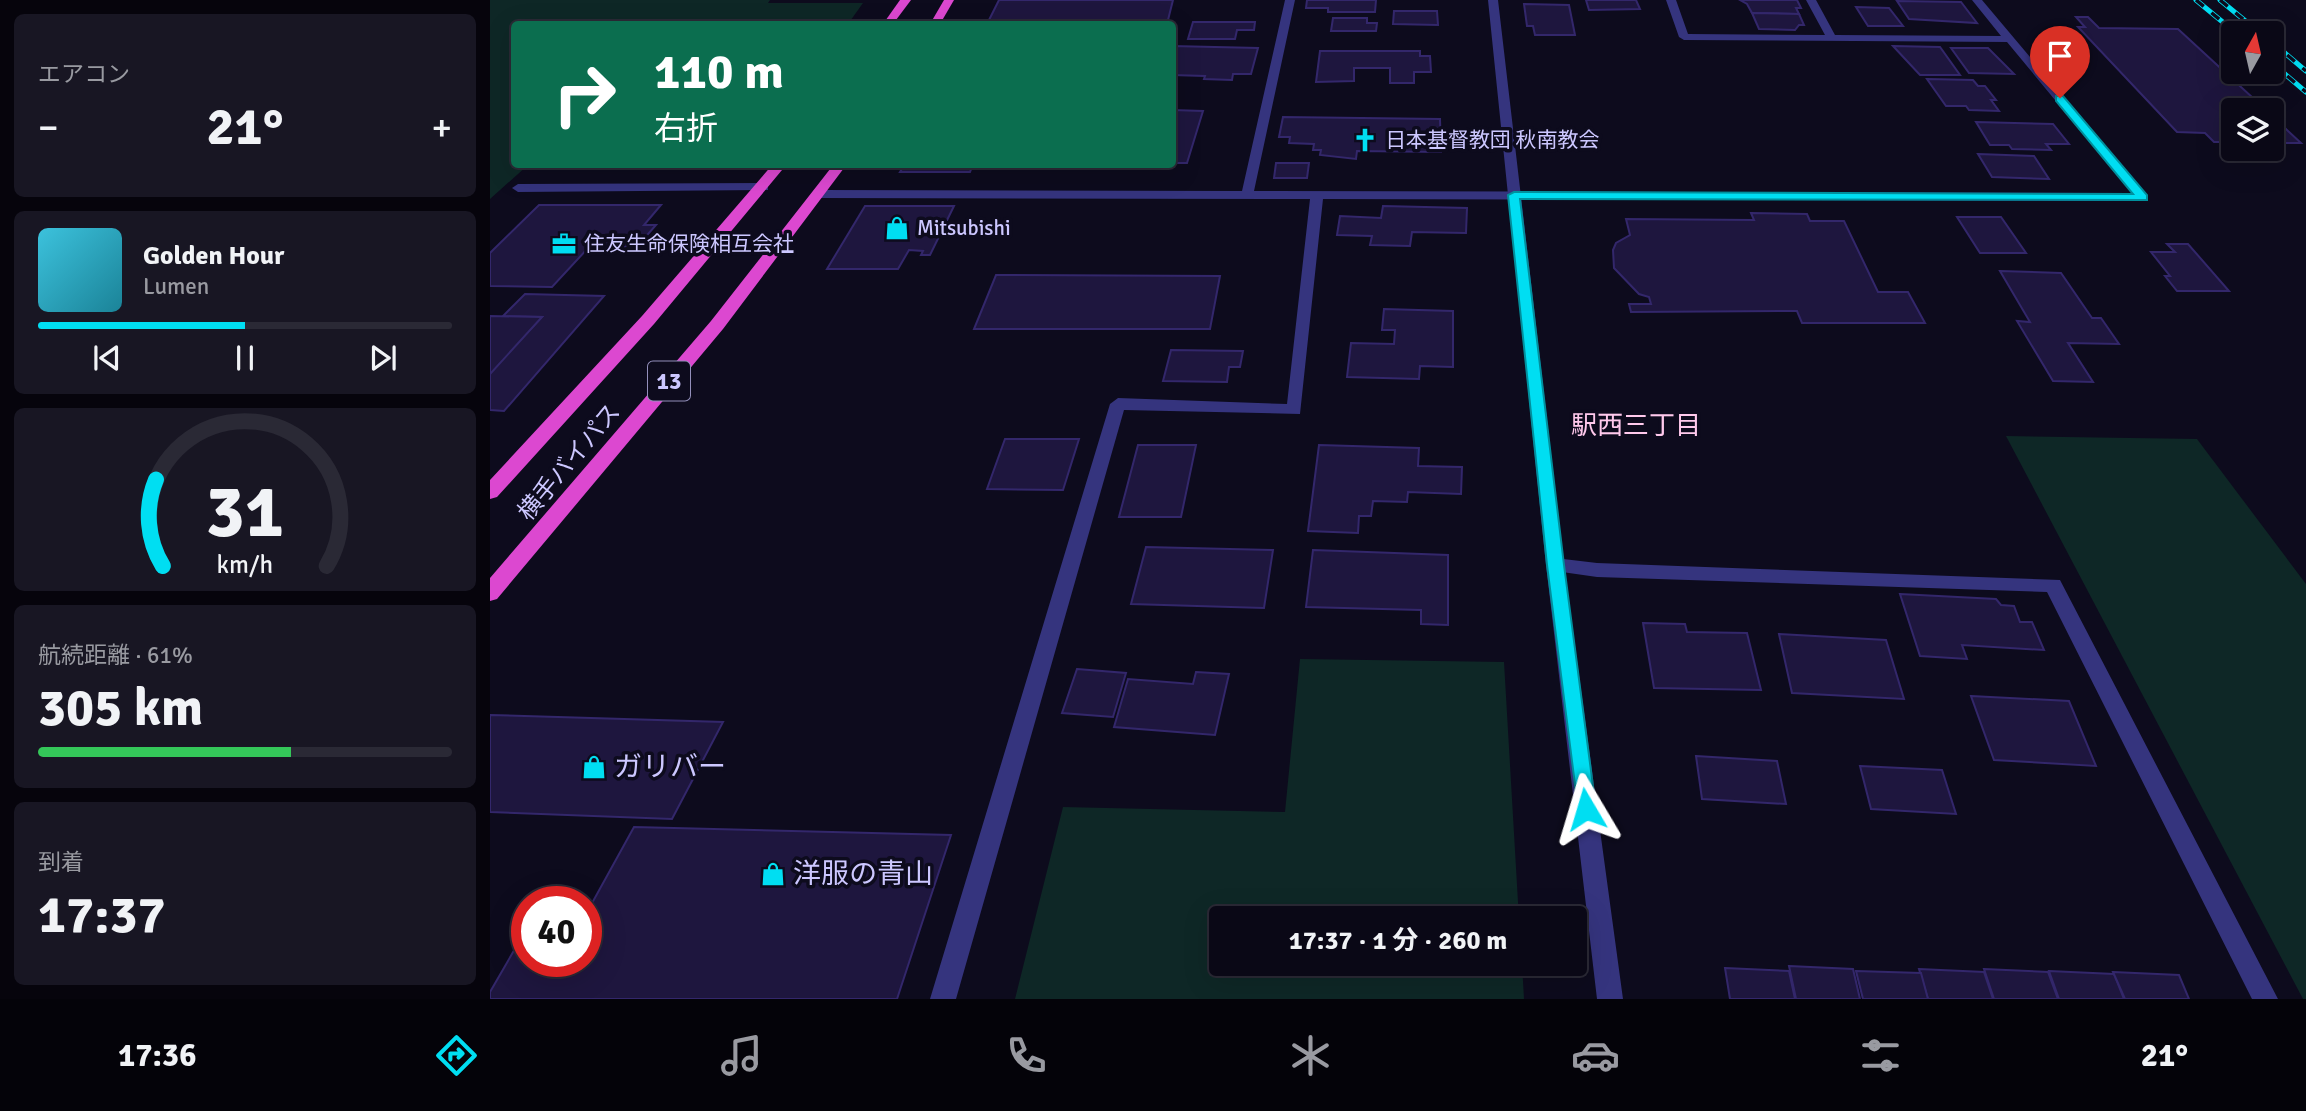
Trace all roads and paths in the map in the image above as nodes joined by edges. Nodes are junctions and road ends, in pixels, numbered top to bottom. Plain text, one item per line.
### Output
1 (906, 0) edge
2 (949, 0) edge
3 (1290, 0) edge
4 (1493, 0) edge
5 (1671, 0) edge
6 (1811, 0) edge
7 (1977, 0) edge
8 (890, 21) edge
9 (937, 21) edge
10 (1832, 38) junction
11 (2010, 39) junction
12 (778, 168) edge
13 (838, 168) edge
14 (763, 187) junction
15 (518, 188) dead end
16 (820, 194) junction
17 (1514, 195) junction
18 (1247, 196) junction
19 (1317, 196) junction
20 (490, 492) edge
21 (1555, 565) junction
22 (490, 593) edge
23 (943, 999) edge
24 (1610, 999) edge
25 (2265, 999) edge

1 - 8 highway
2 - 9 highway
3 - 18 street
4 - 17 street
5 - 10 street
6 - 10 street
7 - 11 street
10 - 11 street
11 - 17 street
12 - 14 highway, 横手バイパス / 13
13 - 16 highway, 横手バイパス / 13
14 - 15 street
14 - 20 highway, 横手バイパス / 13
16 - 18 street
16 - 22 highway, 横手バイパス / 13
17 - 19 street
17 - 21 street
18 - 19 street
19 - 23 street
21 - 24 street
21 - 25 street

